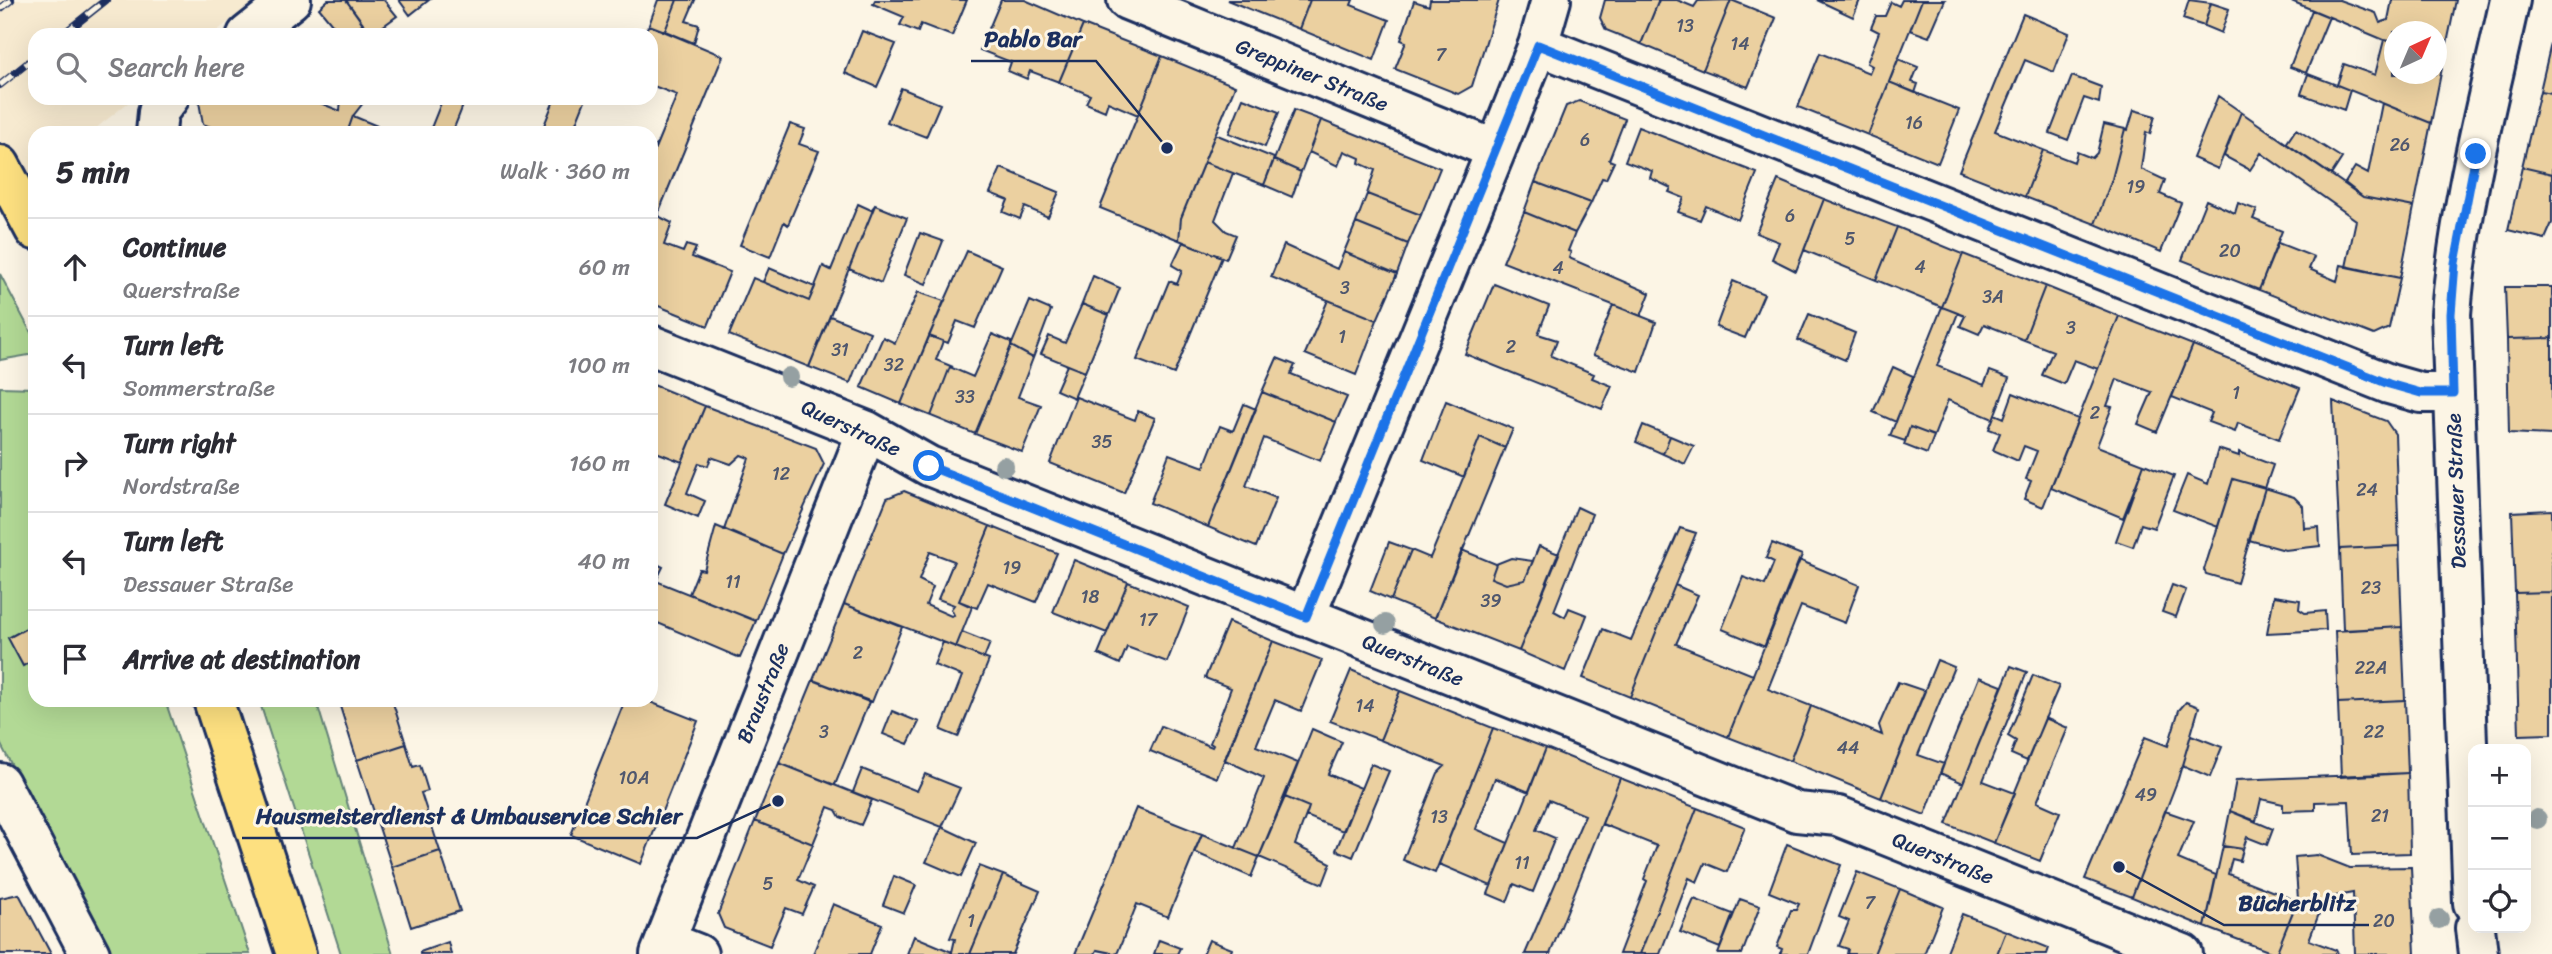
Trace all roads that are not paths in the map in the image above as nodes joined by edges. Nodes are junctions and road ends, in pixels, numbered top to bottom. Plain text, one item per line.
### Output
1 (291, 0) edge
2 (1127, 0) edge
3 (1551, 0) edge
4 (2510, 0) edge
5 (256, 28) edge
6 (1538, 45) junction
7 (1496, 150) junction
8 (0, 165) edge
9 (28, 217) edge
10 (658, 348) edge
11 (2453, 393) junction
12 (867, 431) junction
13 (1306, 617) junction
14 (215, 707) edge
15 (0, 783) edge
16 (2472, 870) edge
17 (2476, 933) edge
18 (674, 950) edge
19 (90, 954) edge
20 (296, 954) edge
21 (2183, 954) edge
22 (2478, 954) edge

1 - 5 street
2 - 7 street, Greppiner Straße
3 - 6 street
4 - 11 street, Dessauer Straße
6 - 7 street
6 - 11 street
7 - 13 street
8 - 9 main road
10 - 12 street, Querstraße
11 - 16 street, Dessauer Straße
12 - 13 street, Querstraße
12 - 18 street, Braustraße
13 - 21 street, Querstraße
14 - 20 main road
15 - 19 street
17 - 22 street

